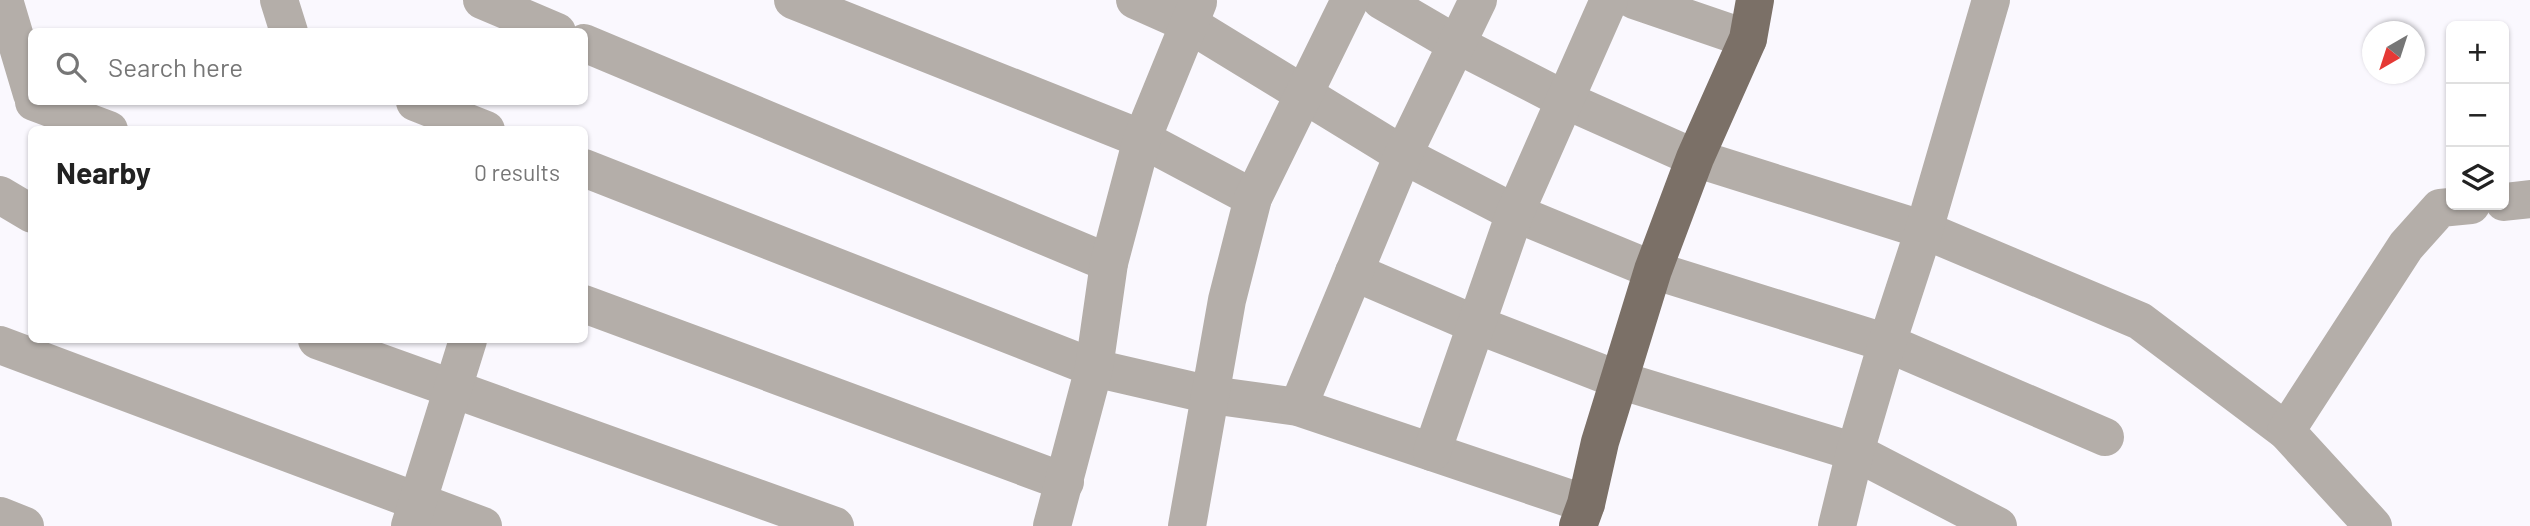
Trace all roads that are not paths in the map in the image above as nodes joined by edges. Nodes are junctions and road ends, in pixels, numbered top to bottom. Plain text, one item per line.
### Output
1 (4, 0) edge
2 (279, 0) edge
3 (482, 0) edge
4 (793, 0) edge
5 (1135, 0) edge
6 (1350, 0) edge
7 (1381, 0) edge
8 (1478, 0) edge
9 (1609, 0) edge
10 (1634, 0) edge
11 (1755, 0) edge
12 (1990, 0) edge
13 (1194, 12) edge
14 (288, 28) edge
15 (548, 28) edge
16 (1748, 39) junction
17 (1457, 44) junction
18 (588, 45) edge
19 (28, 81) edge
20 (1305, 93) junction
21 (1565, 100) junction
22 (42, 105) edge
23 (423, 105) edge
24 (98, 126) edge
25 (476, 126) edge
26 (1142, 139) junction
27 (1404, 155) junction
28 (1695, 158) junction
29 (588, 170) edge
30 (0, 195) edge
31 (1253, 198) junction
32 (2530, 199) edge
33 (2509, 201) edge
34 (2446, 207) edge
35 (28, 212) edge
36 (1515, 213) junction
37 (1924, 230) junction
38 (1109, 263) junction
39 (1653, 270) junction
40 (1354, 272) junction
41 (588, 304) edge
42 (1477, 325) junction
43 (325, 343) edge
44 (467, 343) edge
45 (1887, 343) junction
46 (0, 345) edge
47 (1094, 368) junction
48 (1619, 380) junction
49 (453, 389) junction
50 (1211, 395) junction
51 (1298, 407) junction
52 (2286, 431) junction
53 (2105, 437) dead end
54 (1432, 452) junction
55 (1855, 452) junction
56 (1065, 482) junction
57 (414, 514) edge
58 (1582, 515) edge
59 (0, 516) edge
60 (25, 526) edge
61 (483, 526) edge
62 (835, 526) edge
63 (1052, 526) edge
64 (1187, 526) edge
65 (1837, 526) edge
66 (1998, 526) edge
67 (2373, 526) edge

1 - 19 street
2 - 14 street
3 - 15 street
4 - 26 street
5 - 13 street
6 - 20 street
7 - 17 street
8 - 17 street
9 - 21 street
10 - 16 street
11 - 16 main road
12 - 37 street
13 - 20 street
13 - 26 street
16 - 28 main road
17 - 21 street
17 - 27 street
18 - 38 street
20 - 27 street
20 - 31 street
21 - 28 street
21 - 36 street
22 - 24 street
23 - 25 street
26 - 31 street
26 - 38 street
27 - 36 street
27 - 40 street
28 - 37 street
28 - 39 main road
29 - 47 street
30 - 35 street
31 - 50 street
32 - 33 street
34 - 52 street
36 - 39 street
36 - 42 street
37 - 45 street
37 - 52 street
38 - 47 street
39 - 45 street
39 - 48 main road
40 - 42 street
40 - 51 street
41 - 56 street
42 - 48 street
42 - 54 street
43 - 49 street
44 - 49 street
45 - 53 street
45 - 55 street
46 - 57 street
47 - 50 street
47 - 56 street
48 - 55 street
48 - 58 main road
49 - 57 street
49 - 62 street
50 - 51 street
50 - 64 street
51 - 54 street
52 - 67 street
54 - 58 street
55 - 65 street
55 - 66 street
56 - 63 street
57 - 61 street
59 - 60 street

